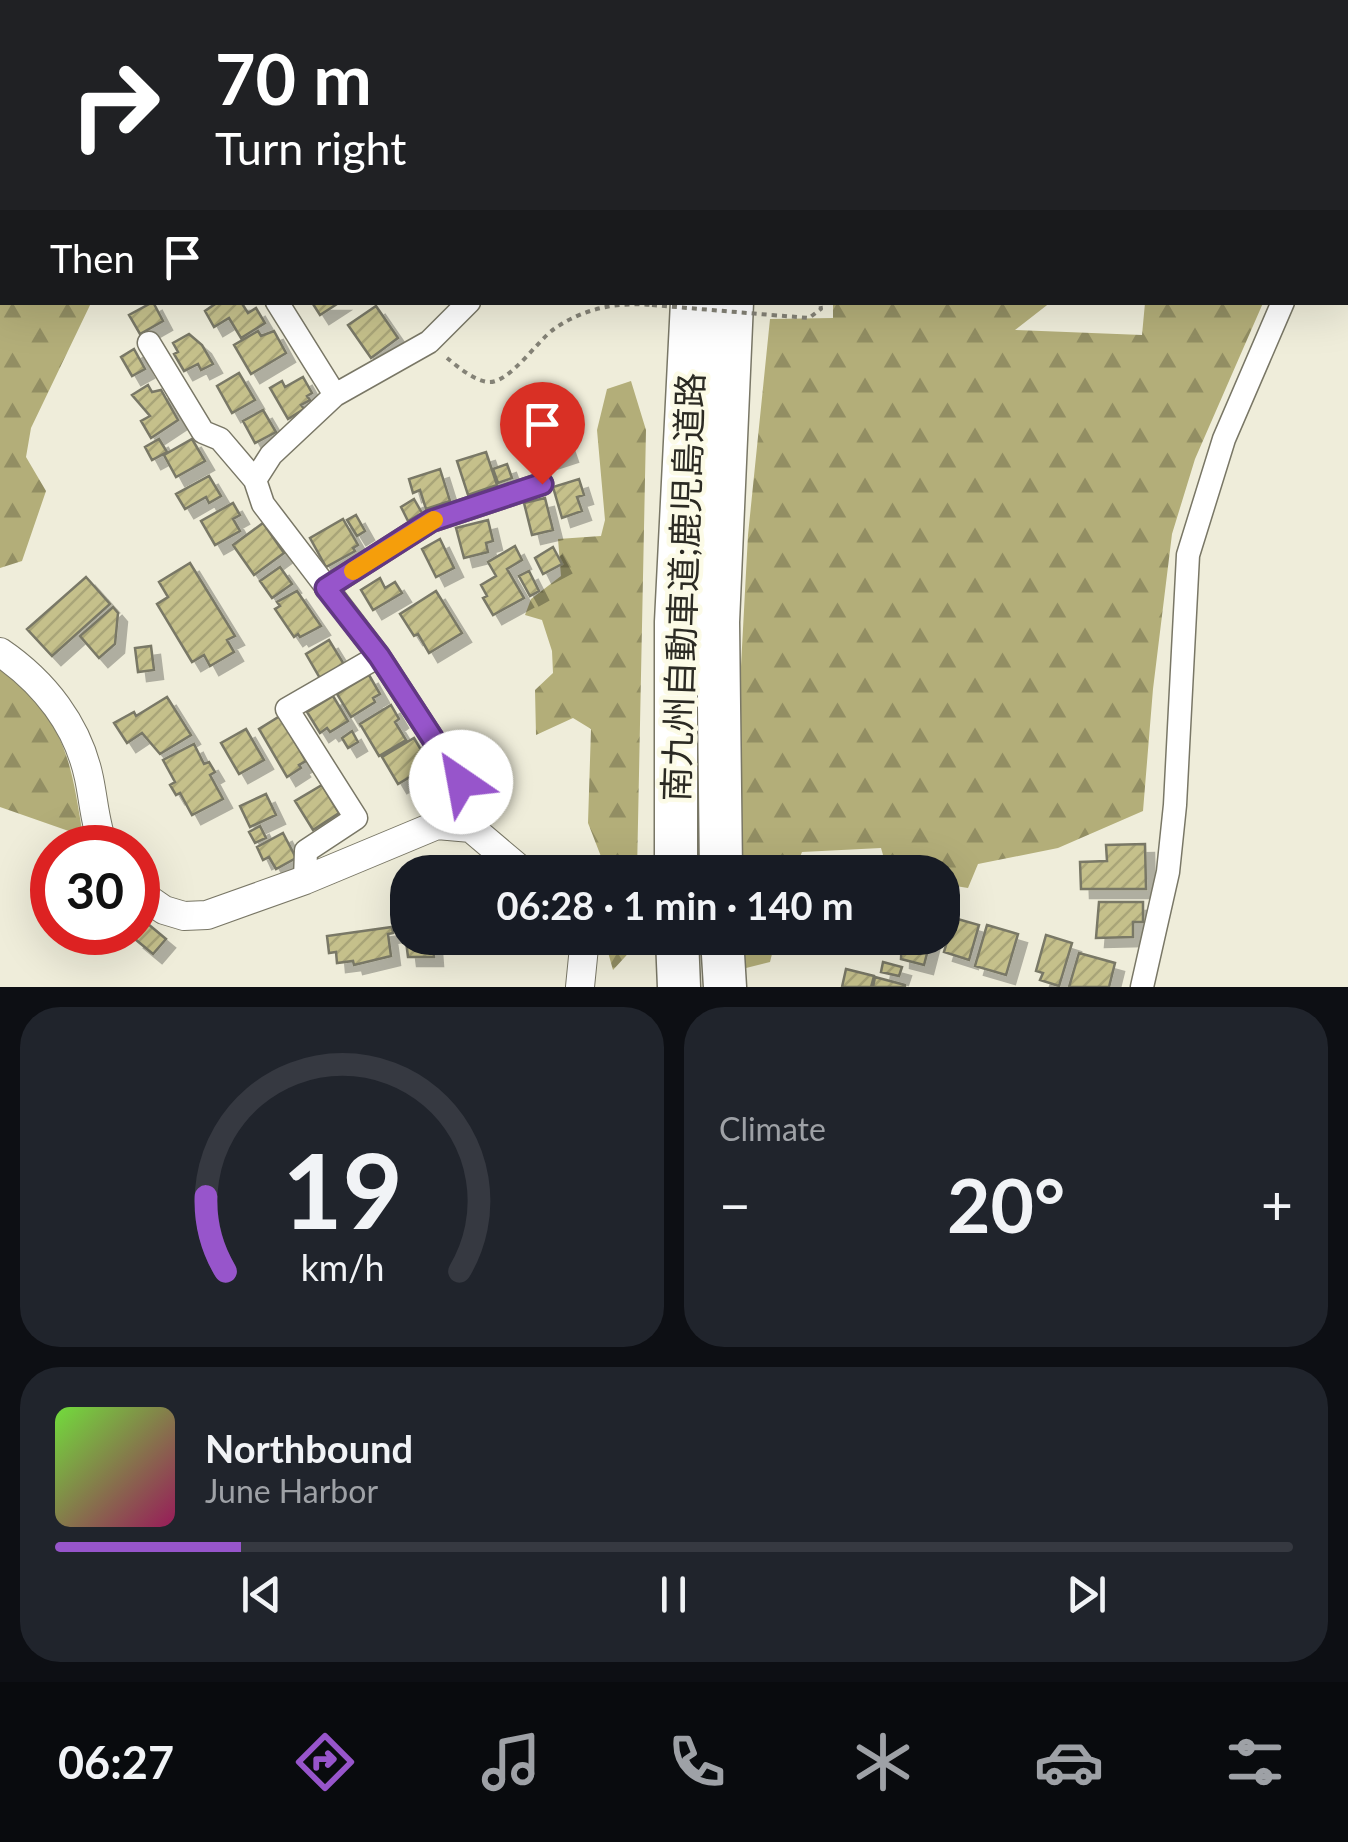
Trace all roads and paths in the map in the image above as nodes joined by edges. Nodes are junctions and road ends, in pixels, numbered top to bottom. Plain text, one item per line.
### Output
1 (278, 305) edge
2 (466, 305) edge
3 (616, 305) edge
4 (672, 305) edge
5 (701, 305) edge
6 (732, 305) edge
7 (820, 305) edge
8 (1283, 305) edge
9 (758, 309) edge
10 (429, 342) junction
11 (149, 343) dead end
12 (335, 395) junction
13 (726, 436) junction
14 (255, 480) junction
15 (542, 484) dead end
16 (326, 588) junction
17 (0, 652) edge
18 (379, 656) junction
19 (96, 825) edge
20 (471, 828) junction
21 (503, 855) edge
22 (674, 855) edge
23 (721, 855) edge
24 (305, 880) junction
25 (160, 907) edge
26 (583, 955) edge
27 (678, 955) edge
28 (723, 955) edge
29 (580, 987) edge
30 (680, 987) edge
31 (725, 987) edge
32 (1142, 987) edge

1 - 12 street
2 - 10 street
3 - 10 path
4 - 22 highway
5 - 9 path, bridge
6 - 13 highway, 南九州自動車道;鹿児島道路
7 - 9 path
8 - 32 street
9 - 13 highway
10 - 12 street
11 - 14 street
12 - 14 street
13 - 23 highway, 南九州自動車道;鹿児島道路
14 - 16 street
15 - 16 street
16 - 18 street
17 - 19 street
18 - 20 street
18 - 24 street
20 - 21 street
20 - 24 street
24 - 25 street
26 - 29 street
27 - 30 highway
28 - 31 highway

